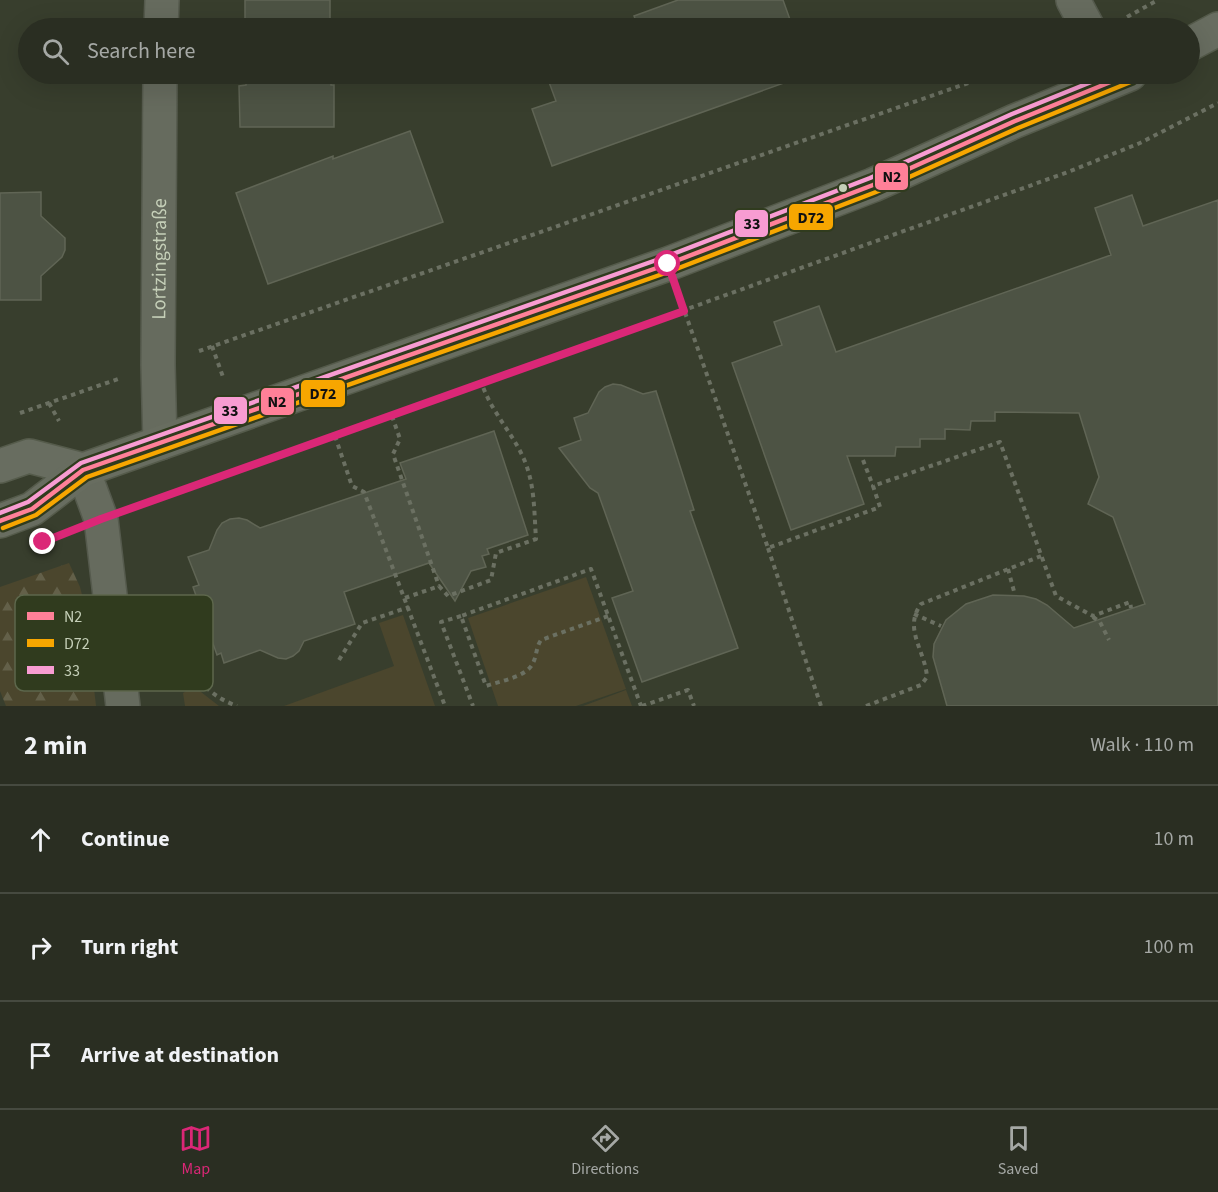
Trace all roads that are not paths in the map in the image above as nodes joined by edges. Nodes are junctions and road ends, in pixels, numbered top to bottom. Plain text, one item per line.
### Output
1 (162, 0) edge
2 (1073, 0) edge
3 (161, 18) edge
4 (1083, 18) edge
5 (1218, 29) edge
6 (1200, 39) edge
7 (160, 84) edge
8 (1101, 84) edge
9 (160, 443) junction
10 (0, 466) edge
11 (83, 470) junction
12 (0, 521) edge
13 (110, 595) edge
14 (121, 691) edge
15 (123, 706) edge

1 - 3 street
2 - 4 street
5 - 6 main road
7 - 9 street, Lortzingstraße
8 - 9 main road
9 - 11 main road
10 - 11 main road
11 - 12 main road
11 - 13 street
14 - 15 street

